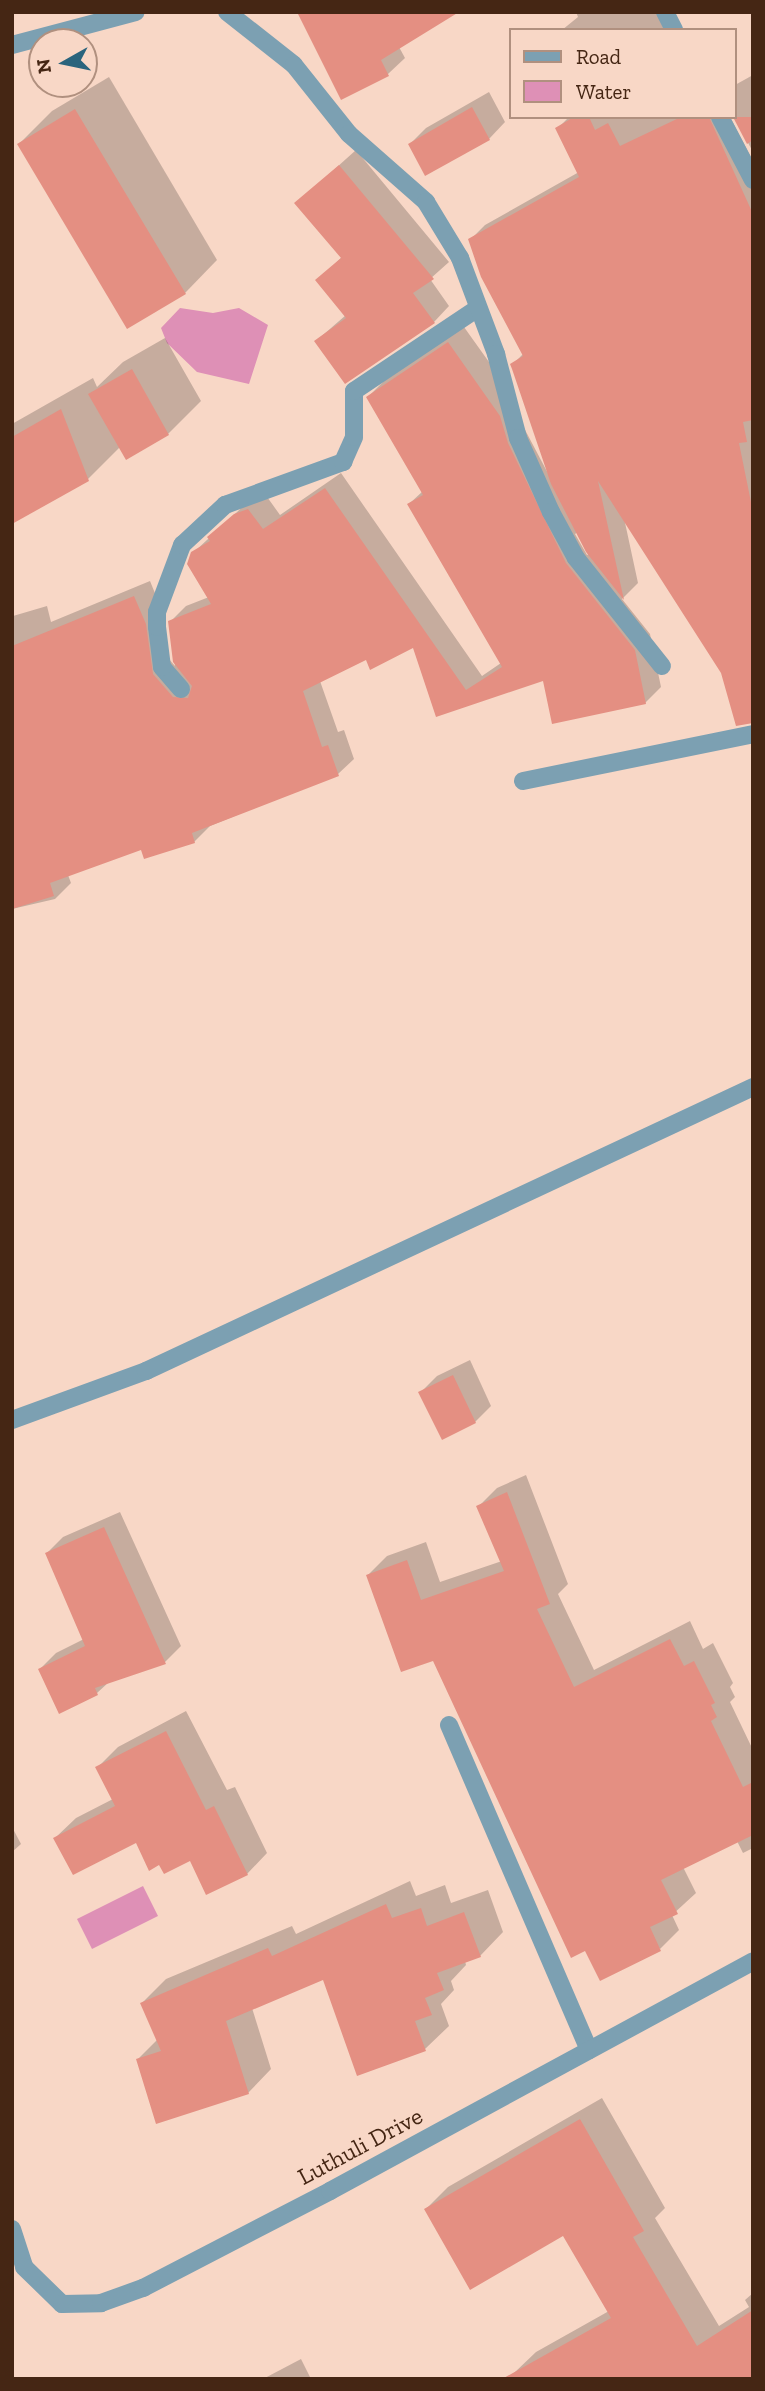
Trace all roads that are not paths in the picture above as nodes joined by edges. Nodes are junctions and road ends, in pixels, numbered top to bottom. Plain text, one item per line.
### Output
1 (136, 12) edge
2 (227, 12) edge
3 (665, 12) edge
4 (673, 28) edge
5 (12, 45) edge
6 (721, 119) edge
7 (753, 180) edge
8 (478, 308) junction
9 (662, 666) dead end
10 (181, 689) dead end
11 (753, 734) edge
12 (523, 781) dead end
13 (753, 1087) edge
14 (12, 1420) edge
15 (449, 1726) dead end
16 (753, 1961) edge
17 (589, 2050) junction
18 (12, 2229) edge

1 - 5 street
2 - 8 street
3 - 4 street
6 - 7 street
8 - 9 street
8 - 10 street
11 - 12 street
13 - 14 street
15 - 17 street
16 - 17 street, Luthuli Drive
17 - 18 street, Luthuli Drive

